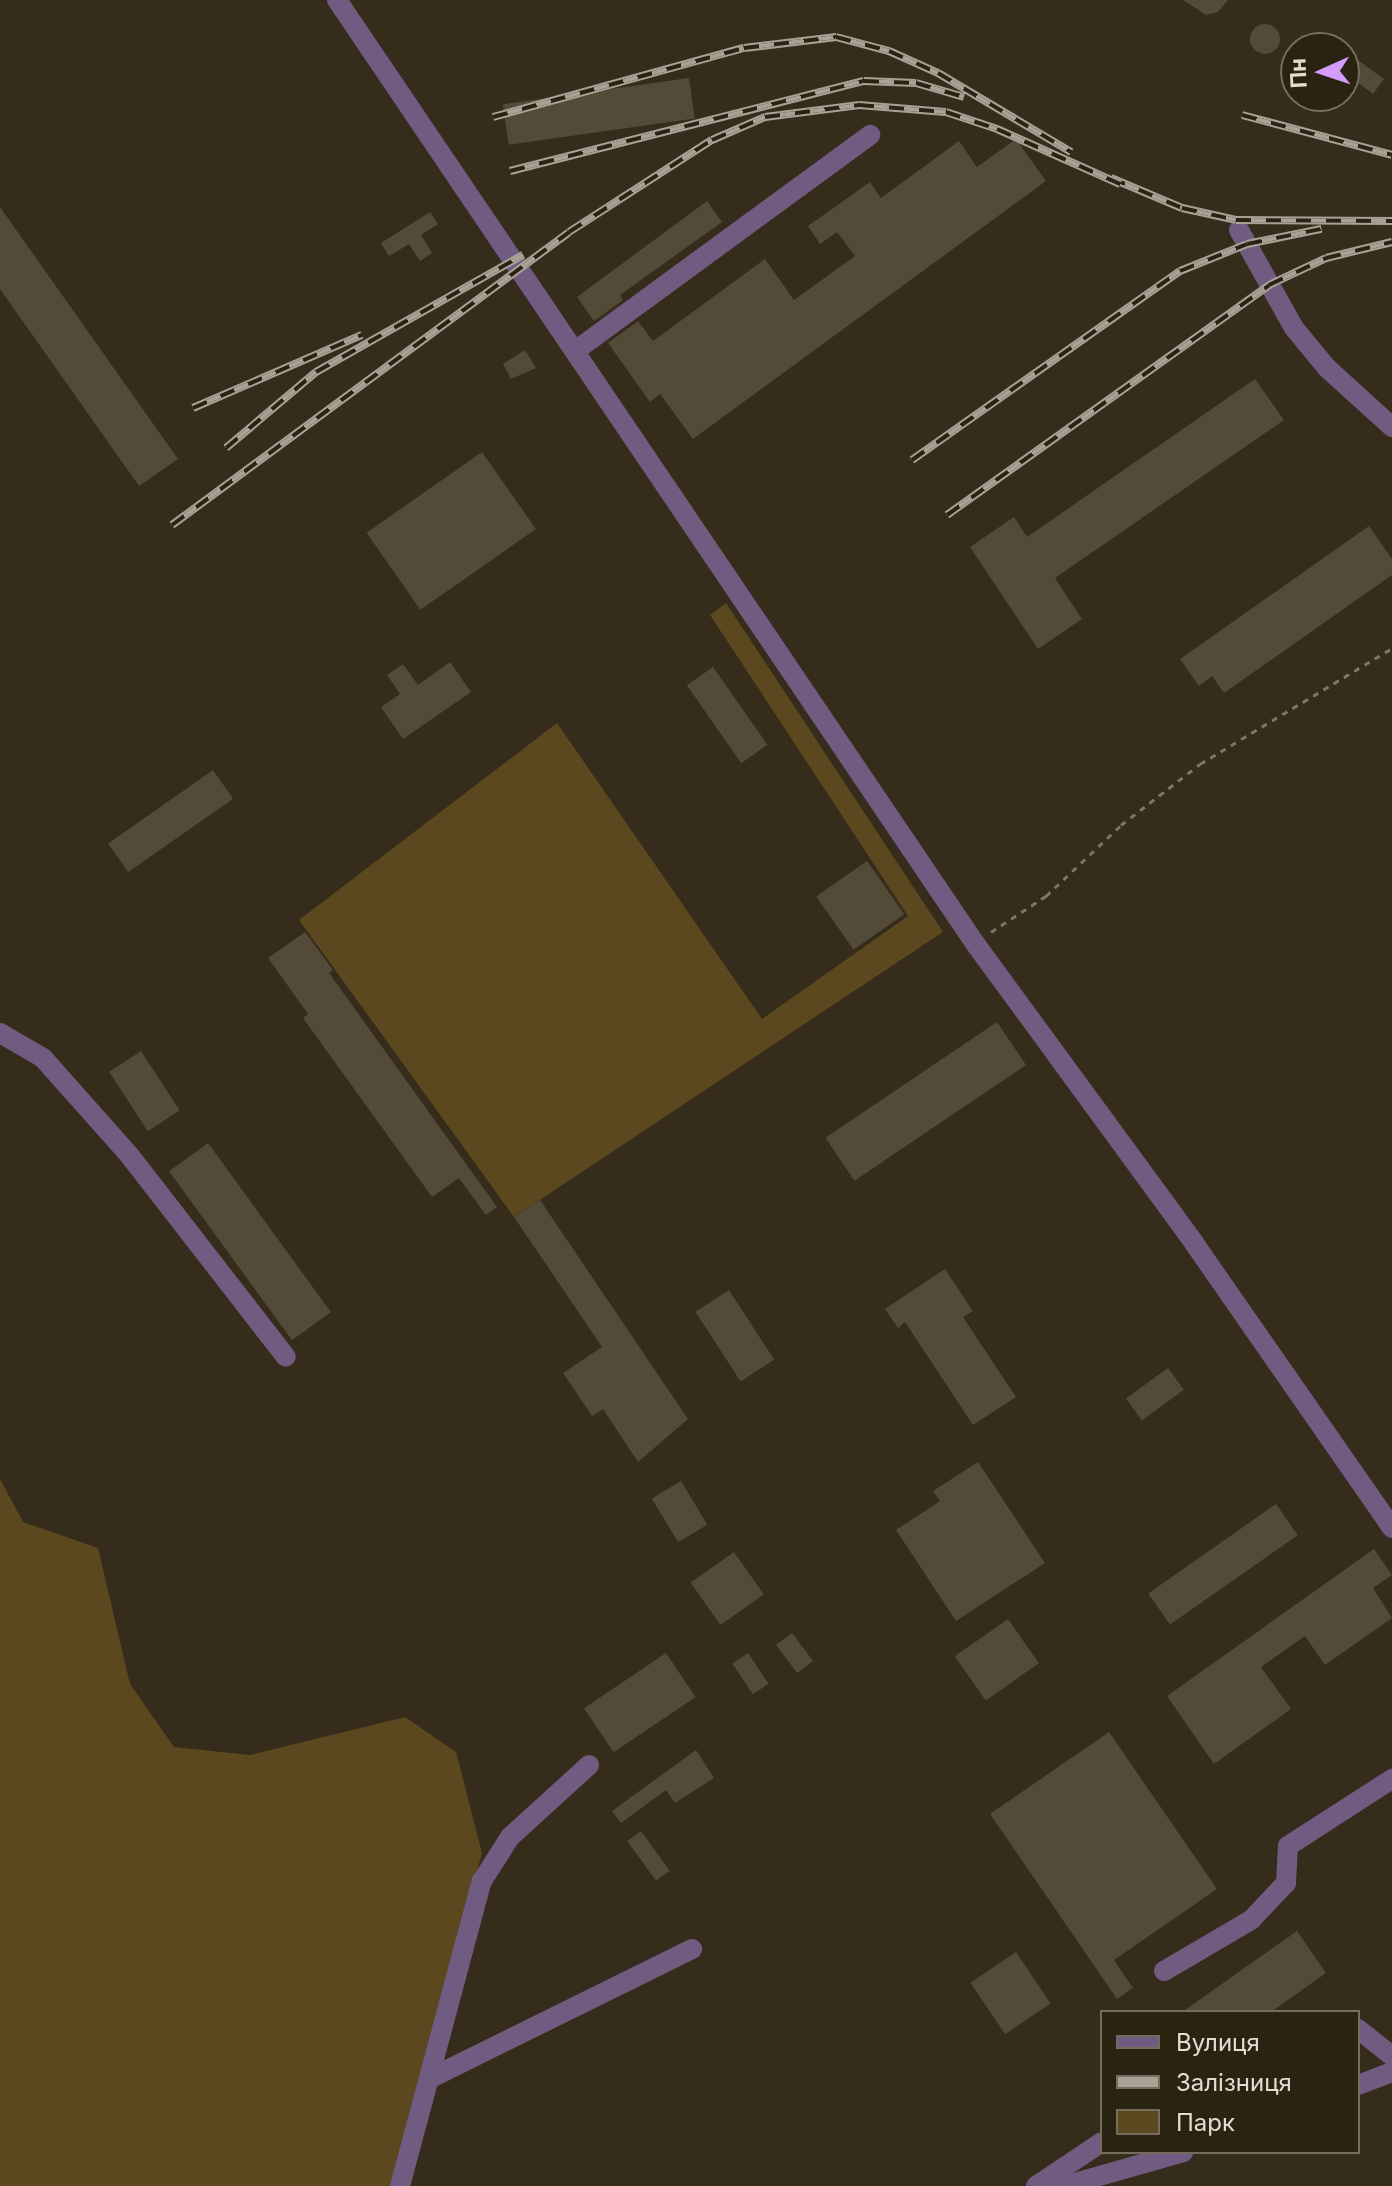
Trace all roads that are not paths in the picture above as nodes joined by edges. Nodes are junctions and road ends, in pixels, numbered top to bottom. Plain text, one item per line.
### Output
1 (337, 0) edge
2 (870, 135) dead end
3 (1239, 230) dead end
4 (575, 351) junction
5 (1392, 427) edge
6 (0, 1033) edge
7 (286, 1357) dead end
8 (1392, 1528) edge
9 (589, 1765) dead end
10 (1392, 1779) edge
11 (692, 1949) dead end
12 (1164, 1971) dead end
13 (1360, 2031) edge
14 (1392, 2056) edge
15 (1392, 2072) edge
16 (433, 2077) junction
17 (1360, 2084) edge
18 (1100, 2143) edge
19 (1176, 2154) edge
20 (400, 2186) edge
21 (1036, 2186) edge
22 (1064, 2186) edge

1 - 4 street
2 - 4 street
3 - 5 street
4 - 8 street
6 - 7 street
9 - 16 street
10 - 12 street
11 - 16 street
13 - 14 street
15 - 17 street
16 - 20 street
18 - 21 street
19 - 22 street

